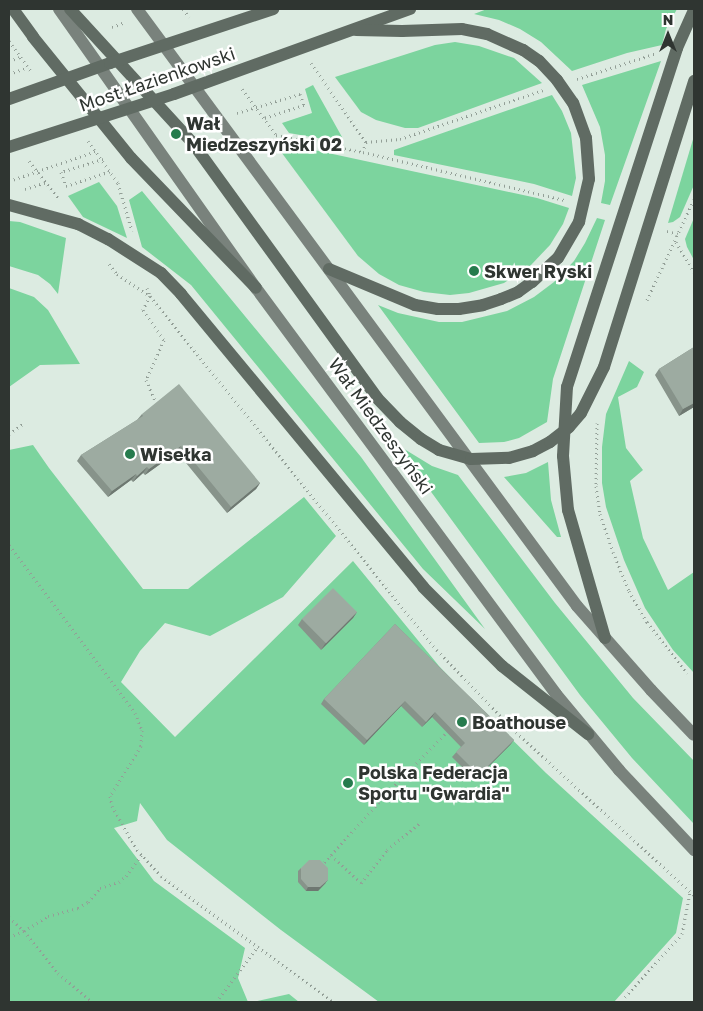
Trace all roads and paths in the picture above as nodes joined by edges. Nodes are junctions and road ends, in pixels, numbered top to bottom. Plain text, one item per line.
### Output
1 (13, 9) edge
2 (59, 9) edge
3 (70, 9) edge
4 (137, 9) edge
5 (183, 9) edge
6 (258, 9) edge
7 (272, 9) edge
8 (410, 9) edge
9 (694, 10) edge
10 (244, 19) junction
11 (195, 24) dead end
12 (356, 30) junction
13 (9, 41) edge
14 (14, 48) junction
15 (9, 50) edge
16 (661, 52) dead end
17 (18, 58) dead end
18 (9, 61) edge
19 (28, 68) junction
20 (9, 74) edge
21 (34, 75) dead end
22 (569, 81) dead end
23 (694, 81) edge
24 (327, 85) dead end
25 (241, 86) dead end
26 (551, 88) dead end
27 (9, 99) edge
28 (262, 106) dead end
29 (264, 118) junction
30 (84, 136) dead end
31 (366, 142) junction
32 (9, 147) edge
33 (96, 151) junction
34 (363, 152) junction
35 (99, 160) dead end
36 (111, 171) junction
37 (9, 181) edge
38 (694, 199) edge
39 (568, 200) dead end
40 (9, 205) edge
41 (660, 228) dead end
42 (678, 234) junction
43 (134, 240) dead end
44 (676, 242) junction
45 (329, 269) junction
46 (694, 272) edge
47 (147, 287) dead end
48 (256, 288) junction
49 (646, 302) dead end
50 (156, 402) edge
51 (599, 414) dead end
52 (24, 423) dead end
53 (9, 434) edge
54 (9, 544) edge
55 (605, 638) junction
56 (687, 673) dead end
57 (446, 733) edge
58 (588, 734) junction
59 (694, 735) edge
60 (420, 823) dead end
61 (694, 850) edge
62 (142, 854) junction
63 (331, 855) junction
64 (321, 866) edge
65 (690, 892) dead end
66 (9, 917) edge
67 (24, 931) junction
68 (9, 937) edge
69 (258, 946) junction
70 (625, 997) dead end
71 (92, 1002) edge
72 (216, 1002) edge
73 (333, 1002) edge

1 - 48 main road
2 - 48 main road, Wał Miedzeszyński
3 - 23 main road
4 - 45 main road
5 - 11 path
6 - 10 main road
7 - 10 main road, Most Łazienkowski
8 - 12 main road, Most Łazienkowski
9 - 55 main road
10 - 27 main road, Most Łazienkowski
12 - 32 main road, Most Łazienkowski
12 - 45 main road
13 - 14 path
14 - 15 path
14 - 19 path
16 - 22 path
17 - 18 path
19 - 20 path
19 - 21 path
24 - 31 path
25 - 29 path
26 - 31 path
28 - 29 path
29 - 34 path
30 - 33 path
31 - 34 path
33 - 36 path
33 - 37 path
34 - 39 path
35 - 36 path
36 - 43 path
38 - 42 path
40 - 58 main road
41 - 42 path
42 - 44 path
44 - 46 path
44 - 49 path
45 - 55 main road
47 - 50 path
48 - 58 main road, Wał Miedzeszyński
51 - 56 path
52 - 53 path
54 - 62 path
55 - 59 main road
57 - 63 path
58 - 61 main road, Wał Miedzeszyński
60 - 63 path
62 - 67 path
62 - 69 path
63 - 64 path
65 - 70 path
66 - 67 path
67 - 68 path
67 - 71 path
69 - 72 path
69 - 73 path

